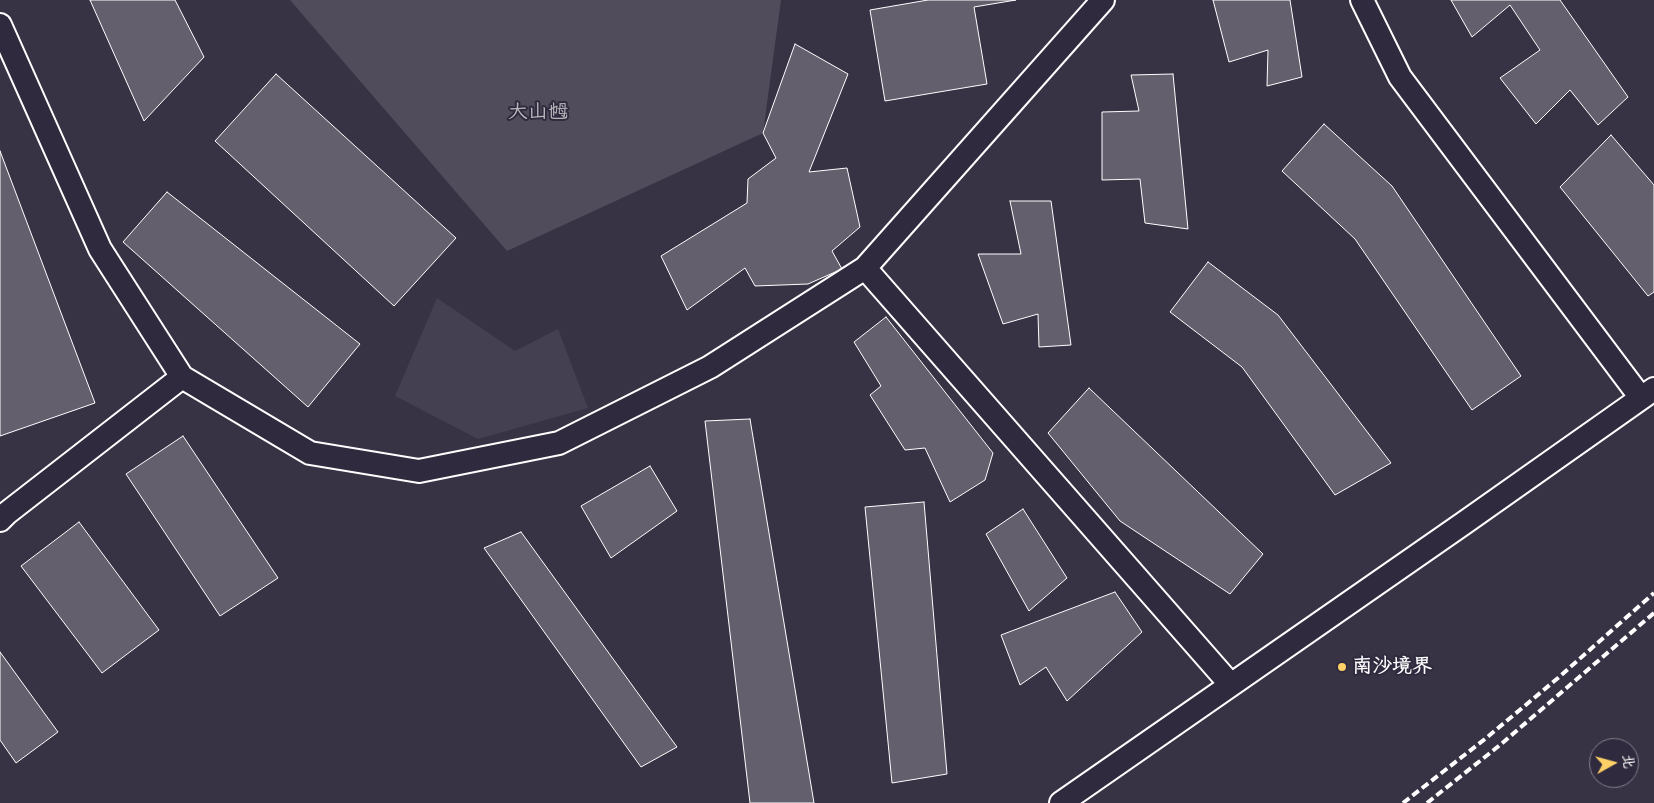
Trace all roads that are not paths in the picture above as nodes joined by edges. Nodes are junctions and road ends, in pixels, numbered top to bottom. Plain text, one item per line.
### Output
1 (1103, 0) edge
2 (1362, 0) edge
3 (0, 25) edge
4 (866, 268) junction
5 (182, 377) junction
6 (1648, 393) edge
7 (0, 520) edge
8 (1232, 685) junction
9 (1062, 803) edge

1 - 4 street
2 - 6 street
3 - 5 street
4 - 5 street
4 - 8 street
5 - 7 street
6 - 8 street
8 - 9 street

